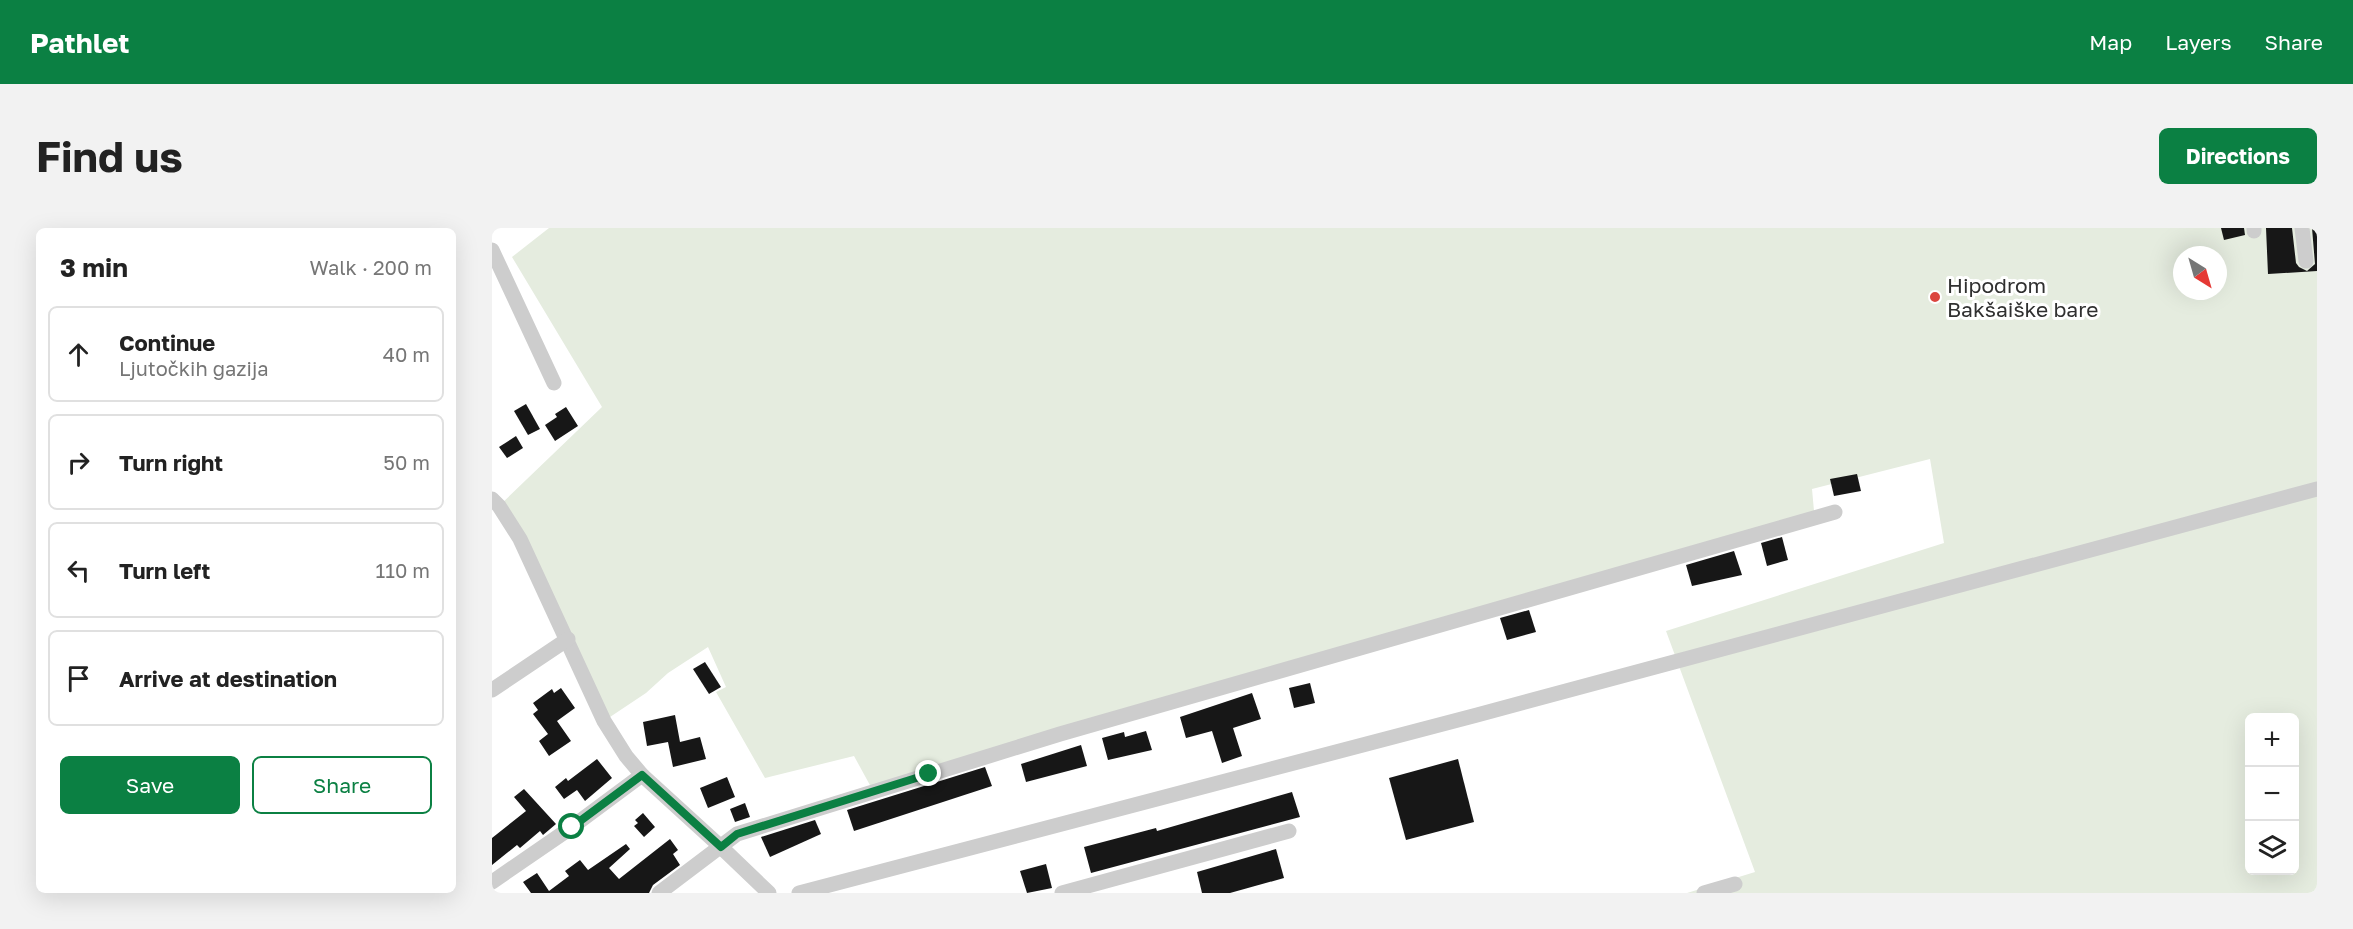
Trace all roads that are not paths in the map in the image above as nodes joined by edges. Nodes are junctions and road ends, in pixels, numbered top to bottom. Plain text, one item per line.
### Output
1 (2302, 228) edge
2 (492, 250) edge
3 (2306, 261) dead end
4 (554, 383) dead end
5 (2317, 489) edge
6 (492, 499) edge
7 (1835, 512) dead end
8 (567, 639) junction
9 (492, 690) edge
10 (642, 775) junction
11 (1289, 831) dead end
12 (721, 847) junction
13 (492, 882) edge
14 (1735, 884) dead end
15 (760, 891) edge
16 (658, 893) edge
17 (799, 893) edge
18 (1062, 893) edge
19 (1704, 893) edge

1 - 3 street
2 - 4 street
5 - 17 street
6 - 8 street
7 - 12 street
8 - 9 street
8 - 10 street
10 - 12 street
10 - 13 street
11 - 18 street
12 - 15 street
12 - 16 street
14 - 19 street

